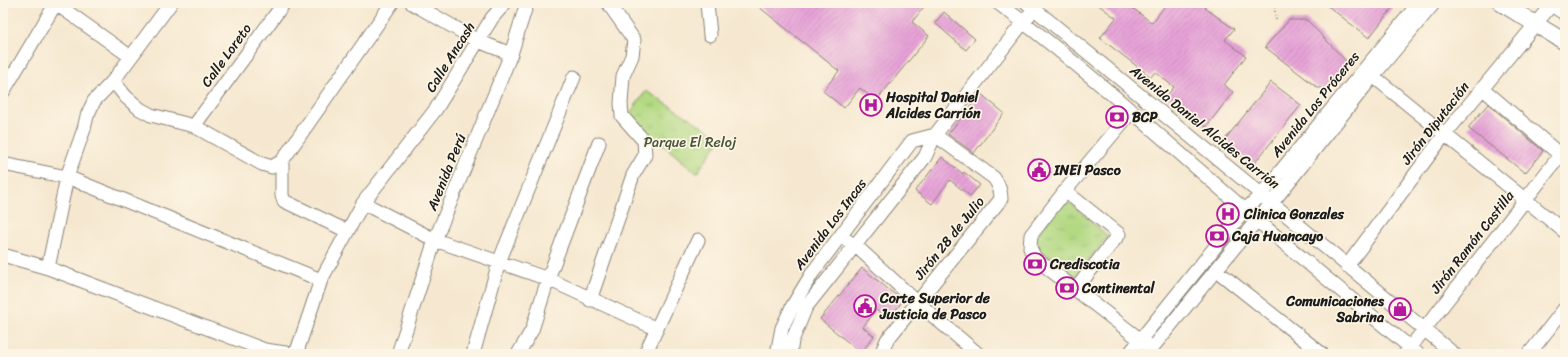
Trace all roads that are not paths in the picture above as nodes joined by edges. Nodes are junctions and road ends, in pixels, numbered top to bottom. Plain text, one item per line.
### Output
1 (56, 3) edge
2 (172, 3) edge
3 (284, 3) edge
4 (392, 3) edge
5 (412, 3) edge
6 (505, 3) edge
7 (527, 3) edge
8 (608, 3) edge
9 (707, 3) edge
10 (998, 3) edge
11 (1419, 3) edge
12 (1434, 3) edge
13 (1501, 3) edge
14 (1031, 6) edge
15 (1556, 6) edge
16 (1023, 22) junction
17 (1536, 25) junction
18 (710, 35) dead end
19 (478, 41) junction
20 (1565, 42) edge
21 (1084, 50) junction
22 (511, 54) junction
23 (131, 57) junction
24 (1073, 62) junction
25 (1373, 76) junction
26 (574, 78) dead end
27 (113, 81) junction
28 (1482, 88) junction
29 (3, 92) edge
30 (1132, 111) junction
31 (194, 126) junction
32 (1444, 134) junction
33 (935, 135) junction
34 (1191, 138) junction
35 (599, 143) dead end
36 (1179, 152) junction
37 (1563, 155) edge
38 (3, 164) edge
39 (277, 164) junction
40 (67, 177) junction
41 (1065, 191) junction
42 (1261, 195) junction
43 (1525, 199) junction
44 (363, 203) junction
45 (1272, 204) junction
46 (1245, 210) junction
47 (1257, 220) junction
48 (347, 232) junction
49 (1565, 232) edge
50 (840, 236) junction
51 (435, 240) junction
52 (698, 240) dead end
53 (856, 246) junction
54 (3, 255) edge
55 (499, 262) junction
56 (1347, 266) junction
57 (48, 268) junction
58 (1216, 270) junction
59 (548, 279) junction
60 (321, 280) junction
61 (1075, 290) junction
62 (590, 300) junction
63 (918, 303) junction
64 (1565, 308) edge
65 (657, 329) junction
66 (1425, 330) junction
67 (1140, 340) junction
68 (1152, 352) edge
69 (1411, 352) edge
70 (292, 354) edge
71 (296, 354) edge
72 (398, 354) edge
73 (473, 354) edge
74 (518, 354) edge
75 (645, 354) edge
76 (777, 354) edge
77 (790, 354) edge
78 (881, 354) edge
79 (978, 354) edge
80 (1129, 354) edge
81 (1322, 354) edge
82 (1454, 354) edge
83 (1529, 354) edge

1 - 23 street
1 - 29 street
2 - 23 street
3 - 31 street, Calle Loreto
4 - 39 street
5 - 19 street
6 - 19 street, Calle Ancash
7 - 22 street, Avenida Perú
8 - 62 street
9 - 18 street
10 - 16 street
11 - 42 street, Avenida Los Próceres
12 - 25 street, Avenida Los Próceres
13 - 17 main road
14 - 16 street
14 - 21 street, Avenida Daniel Alcides Carrión
15 - 17 street, Jirón Diputación
16 - 24 street
16 - 33 street
17 - 20 main road
17 - 28 street, Jirón Diputación
19 - 22 street
19 - 44 street, Calle Ancash
21 - 24 street
21 - 34 street, Avenida Daniel Alcides Carrión
22 - 51 street, Avenida Perú
23 - 27 street
24 - 30 street
25 - 32 street
25 - 45 street, Avenida Los Próceres
26 - 55 street
27 - 31 street
27 - 40 street
28 - 32 street, Jirón Diputación
28 - 37 street
30 - 36 street
30 - 41 street
31 - 39 street
32 - 43 street
32 - 56 street, Jirón Diputación
33 - 50 street, Avenida Los Incas
33 - 53 street
33 - 63 street, Jirón 28 de Julio
34 - 36 street
34 - 42 street, Avenida Daniel Alcides Carrión
35 - 59 street
36 - 46 street
37 - 43 street, Jirón Ramón Castilla
38 - 40 street
39 - 48 street
40 - 57 street
40 - 60 street
41 - 61 street
41 - 61 street
42 - 45 street, Avenida Daniel Alcides Carrión
42 - 46 street, Avenida Los Próceres
43 - 49 street
43 - 66 street, Jirón Ramón Castilla
44 - 48 street, Calle Ancash
44 - 51 street
45 - 47 street, Avenida Los Próceres
45 - 56 street, Avenida Daniel Alcides Carrión
46 - 47 street
46 - 67 street, Avenida Los Próceres
47 - 58 street, Avenida Los Próceres
47 - 69 street
48 - 60 street, Calle Ancash
50 - 53 street
50 - 76 street, Avenida Los Incas
51 - 55 street
51 - 72 street, Avenida Perú
52 - 65 street
53 - 63 street
53 - 77 street
54 - 57 street
55 - 59 street
55 - 73 street
56 - 66 street, Avenida Daniel Alcides Carrión
57 - 70 street
58 - 68 street, Avenida Los Próceres
58 - 81 street
59 - 62 street
59 - 74 street
60 - 71 street, Calle Ancash
61 - 67 street
62 - 65 street
63 - 78 street, Jirón 28 de Julio
63 - 79 street
64 - 83 street
65 - 75 street
66 - 69 street, Jirón Ramón Castilla
66 - 82 street, Avenida Daniel Alcides Carrión
67 - 68 street
67 - 80 street, Avenida Los Próceres

